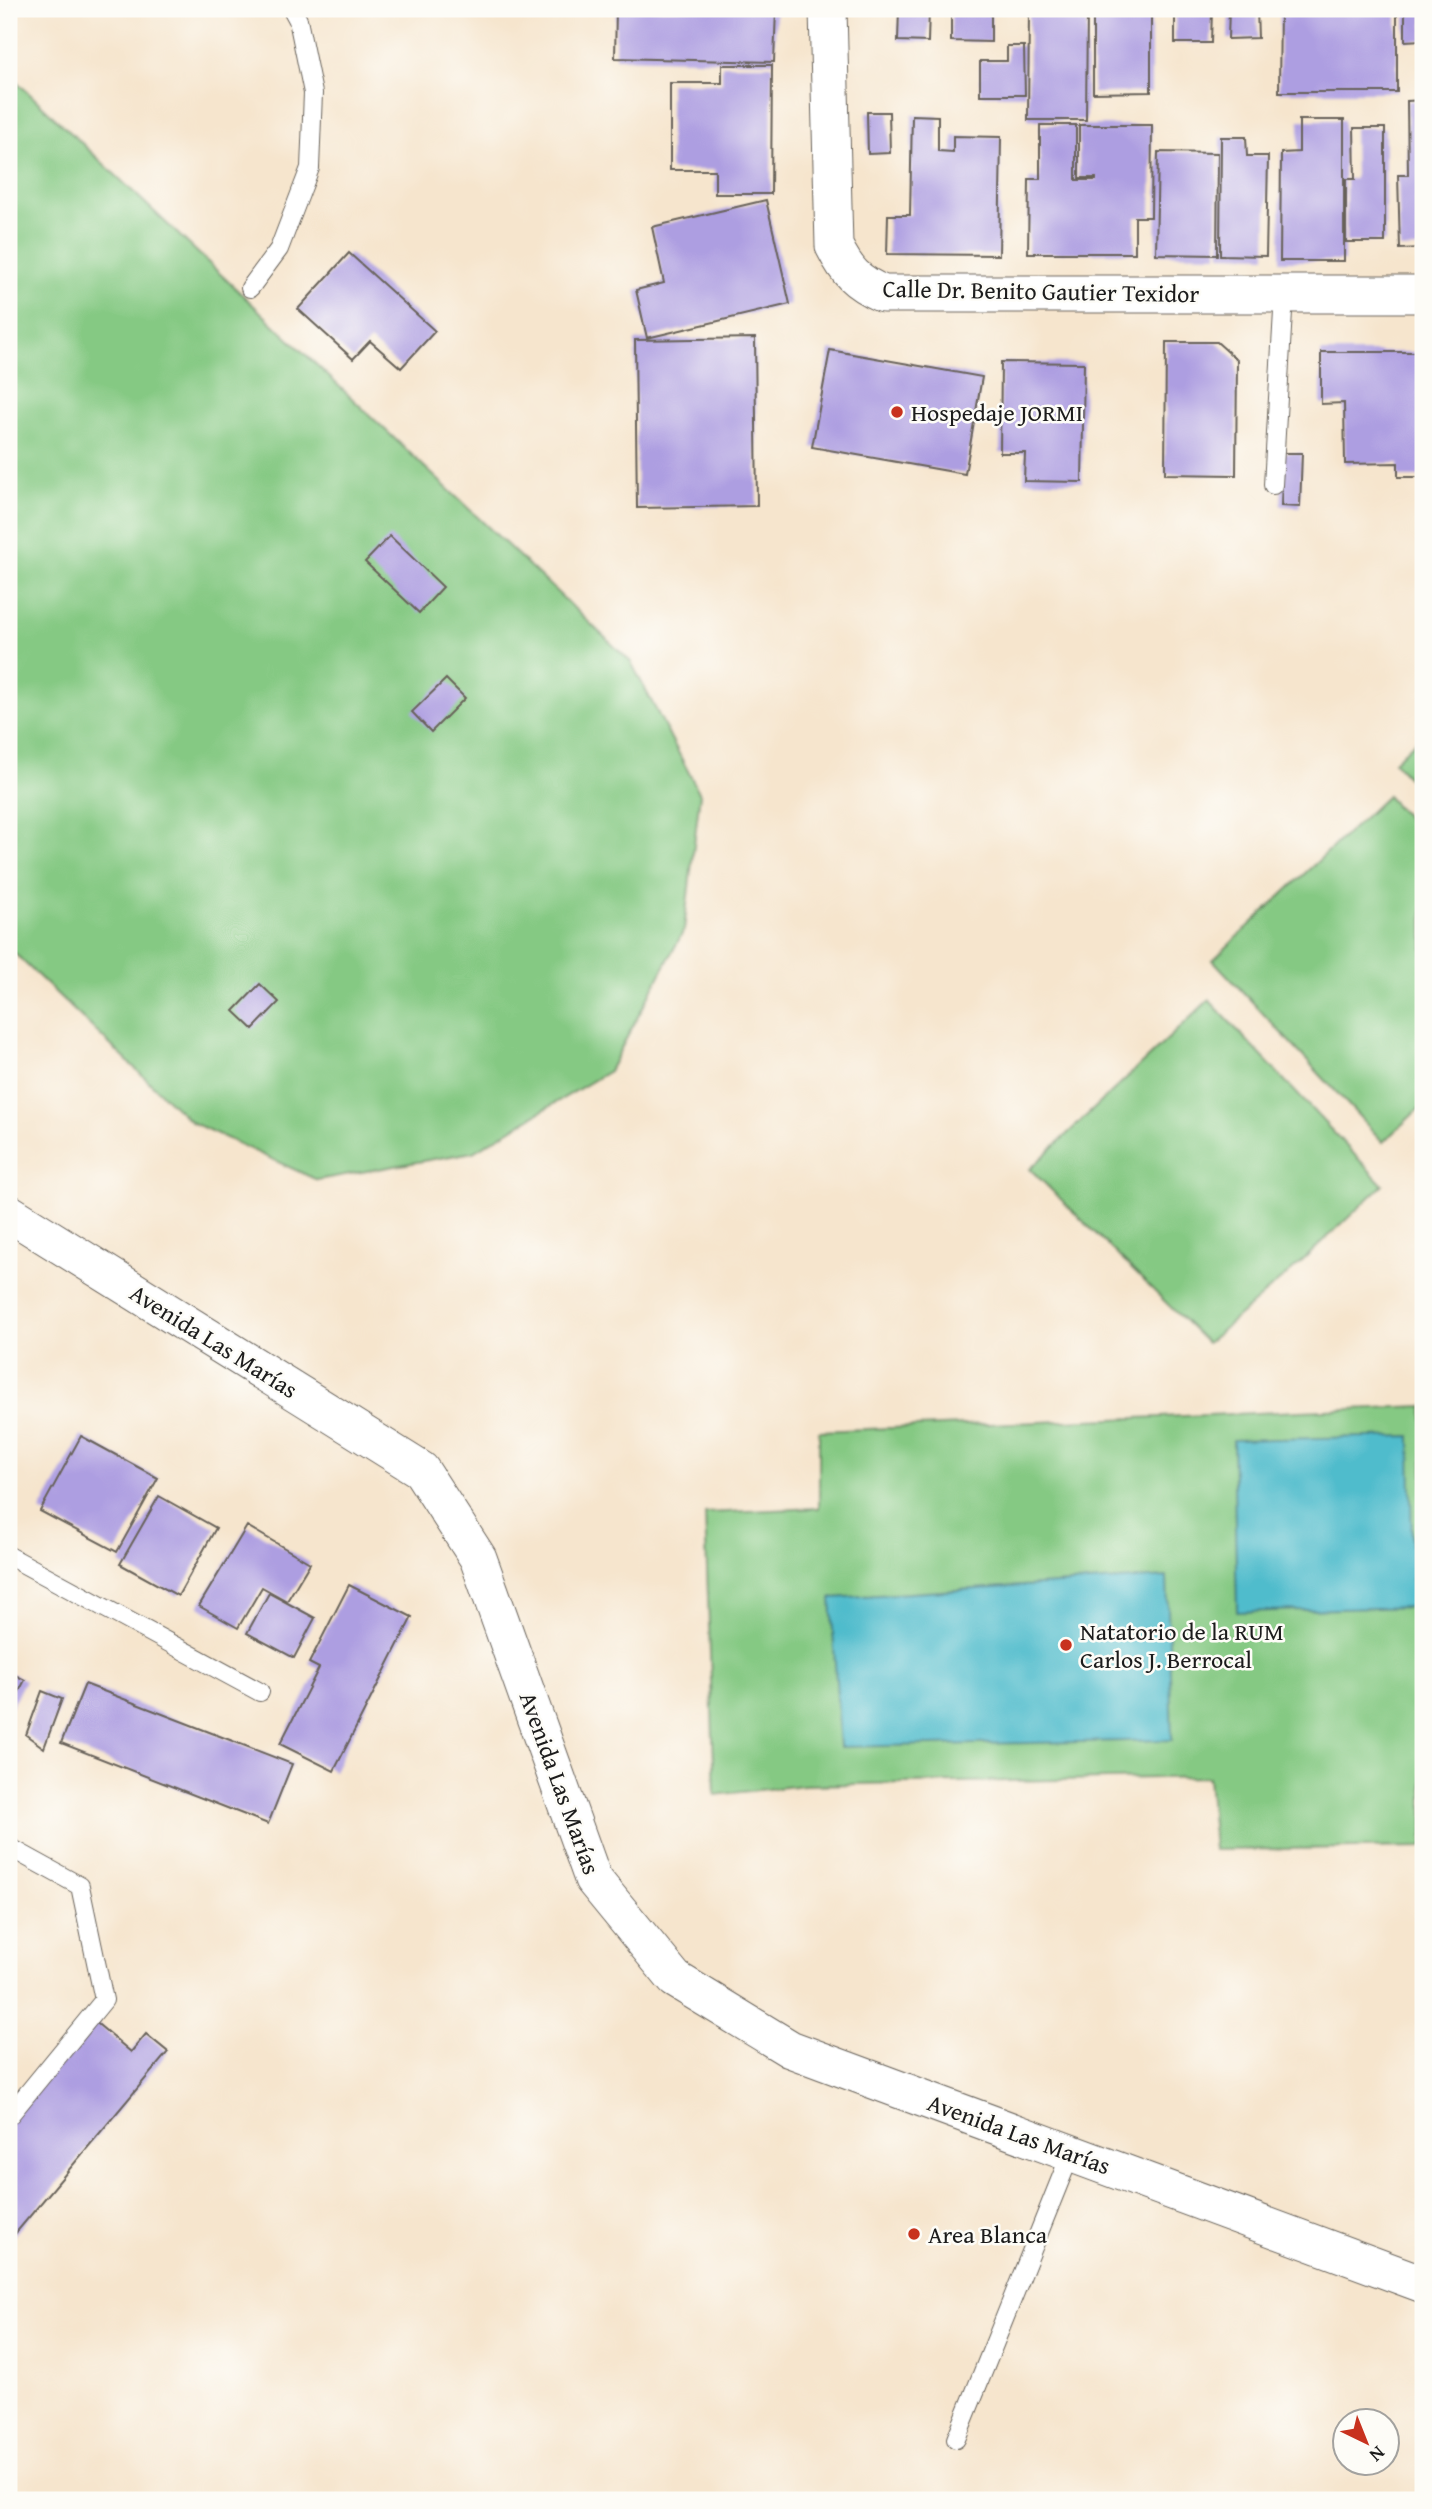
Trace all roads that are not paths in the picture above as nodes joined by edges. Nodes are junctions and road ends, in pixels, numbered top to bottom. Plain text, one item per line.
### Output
1 (292, 9) edge
2 (828, 9) edge
3 (250, 288) dead end
4 (1284, 294) junction
5 (1423, 294) edge
6 (1273, 485) dead end
7 (9, 1213) edge
8 (9, 1556) edge
9 (260, 1692) dead end
10 (9, 1847) edge
11 (9, 2116) edge
12 (1071, 2153) junction
13 (1423, 2284) edge
14 (956, 2439) dead end

1 - 3 lane
2 - 4 street, Calle Dr. Benito Gautier Texidor
4 - 5 street, Calle Dr. Benito Gautier Texidor
4 - 6 lane
7 - 12 street, Avenida Las Marías
8 - 9 lane
10 - 11 lane
12 - 13 street, Avenida Las Marías
12 - 14 lane

